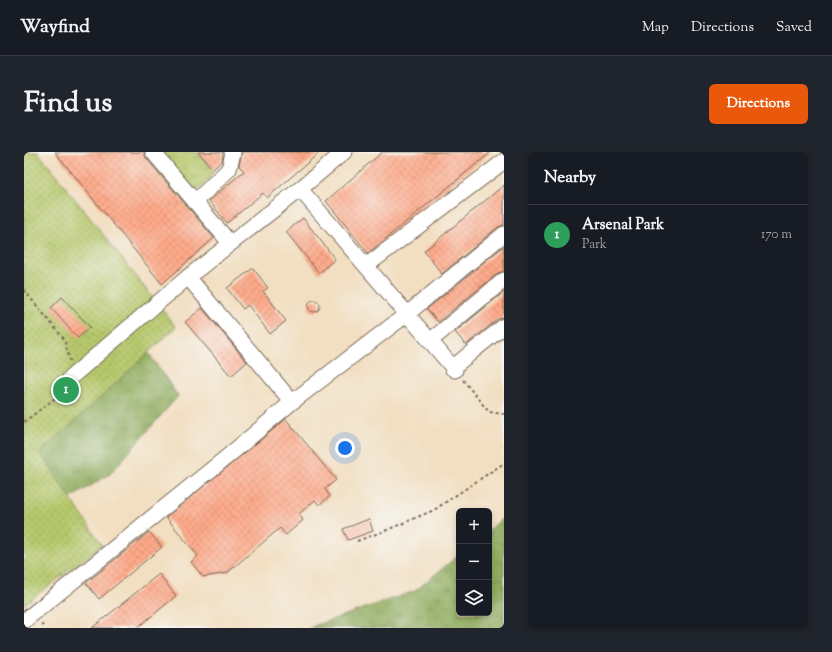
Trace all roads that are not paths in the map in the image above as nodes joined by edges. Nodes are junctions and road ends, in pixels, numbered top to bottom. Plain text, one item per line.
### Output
1 (153, 152) edge
2 (232, 152) edge
3 (344, 152) edge
4 (504, 161) edge
5 (300, 189) junction
6 (195, 202) junction
7 (504, 234) edge
8 (230, 243) junction
9 (366, 266) junction
10 (188, 277) junction
11 (504, 280) edge
12 (407, 314) junction
13 (504, 326) edge
14 (430, 341) junction
15 (70, 378) road end
16 (292, 402) junction
17 (24, 621) edge

1 - 6 lane
2 - 6 lane
3 - 5 lane
4 - 9 lane
5 - 8 lane
5 - 9 lane
6 - 8 lane
7 - 12 lane
8 - 10 lane
9 - 12 lane
10 - 15 lane
10 - 16 lane
11 - 14 lane
12 - 14 lane
12 - 16 lane
13 - 14 lane
16 - 17 lane

